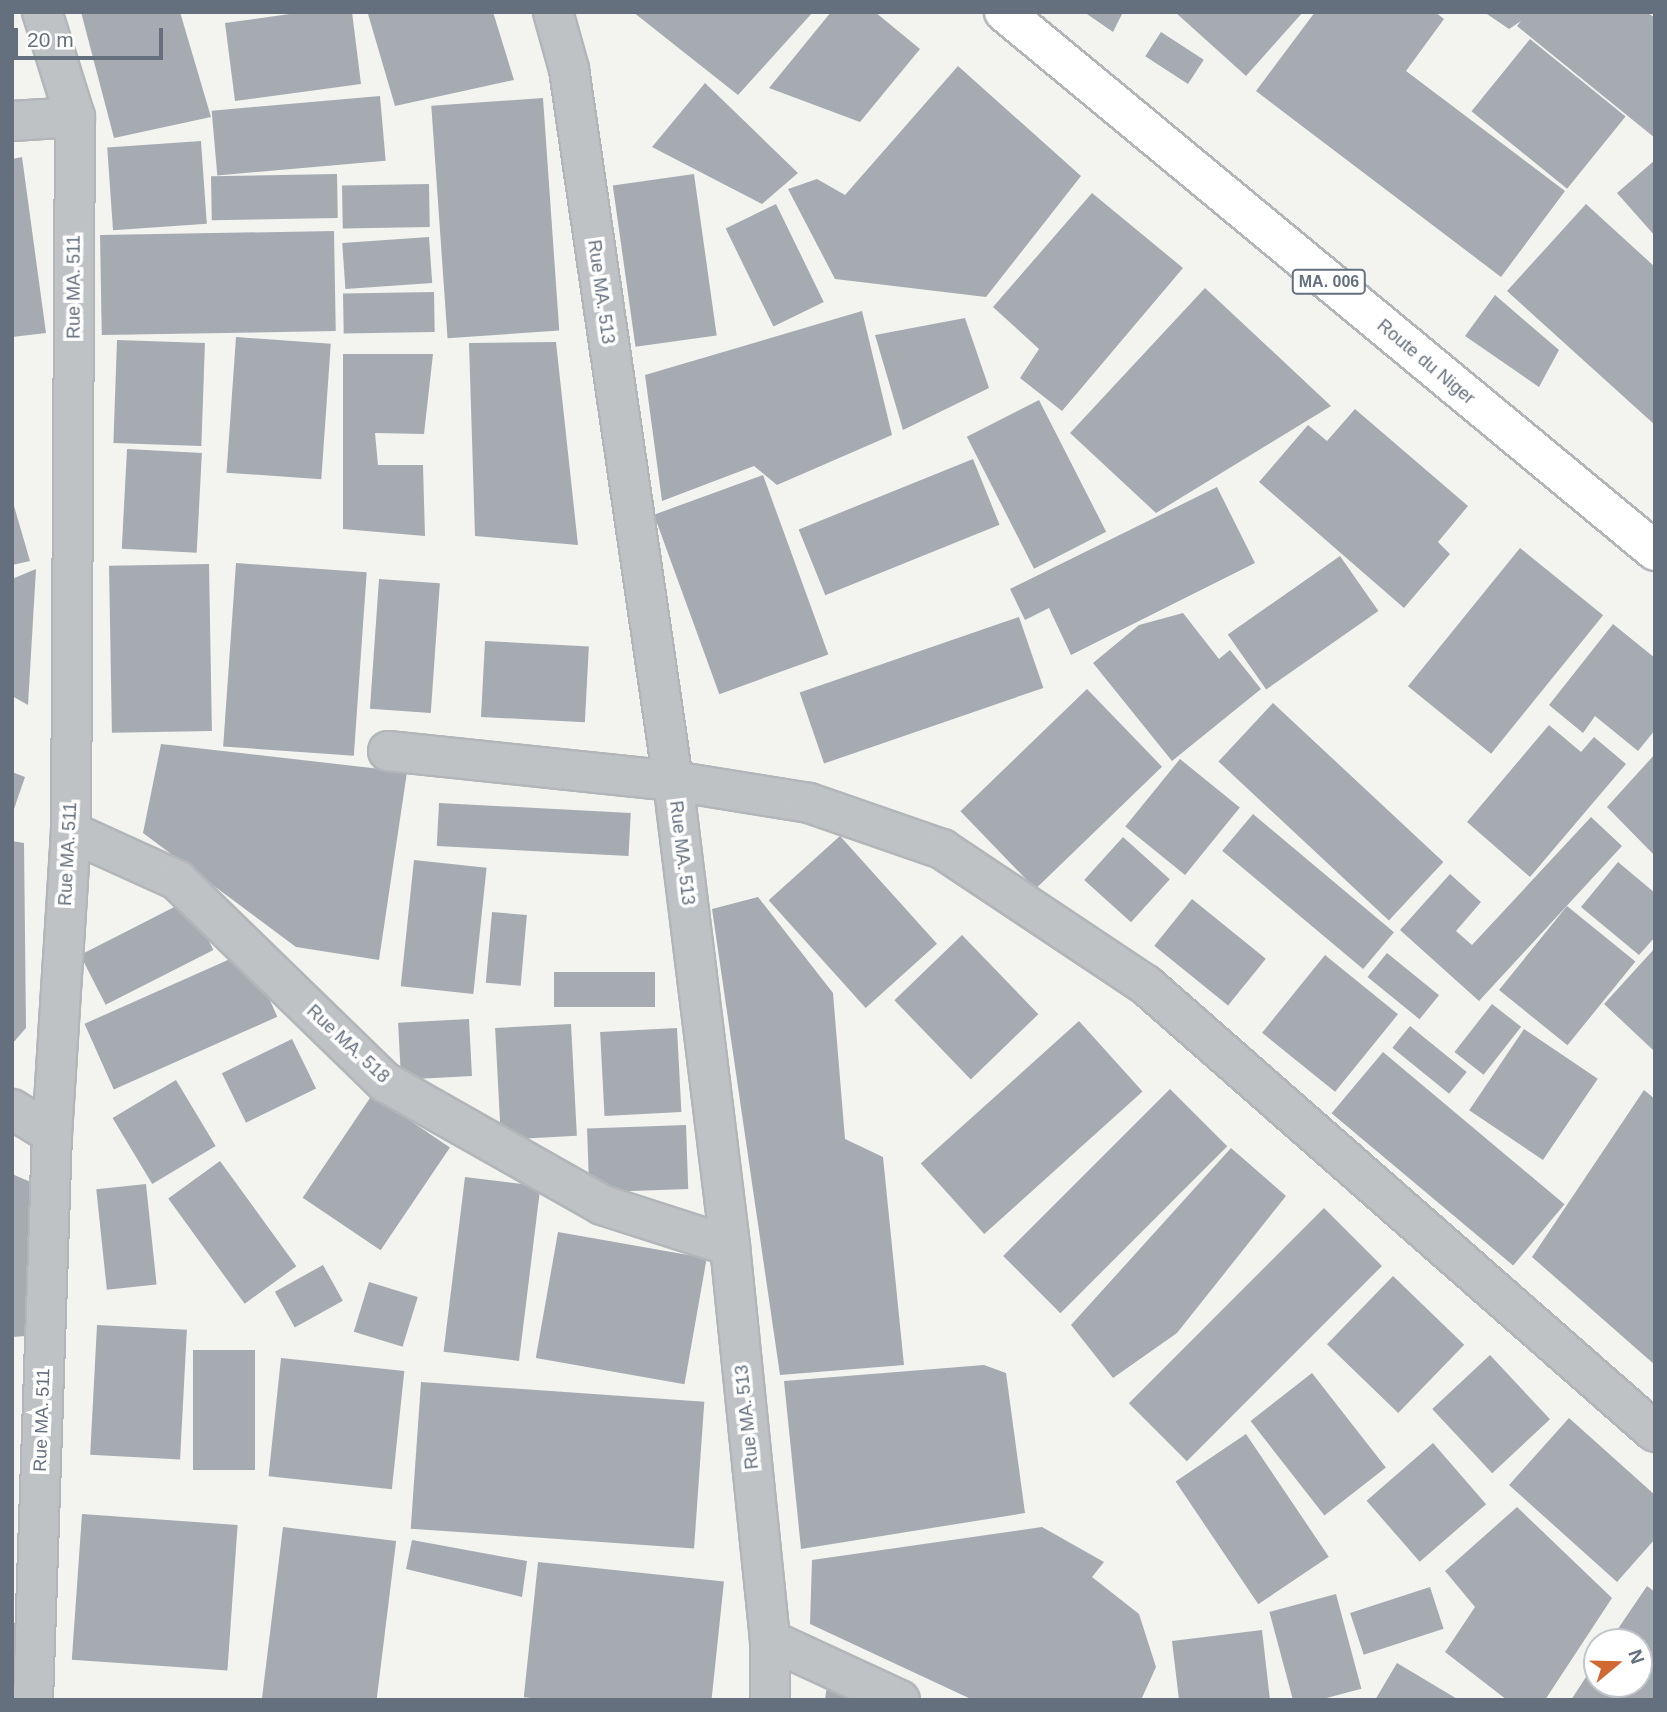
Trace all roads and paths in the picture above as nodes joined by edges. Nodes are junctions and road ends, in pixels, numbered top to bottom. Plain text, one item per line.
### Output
1 (42, 12) edge
2 (553, 12) edge
3 (1003, 12) edge
4 (75, 117) junction
5 (12, 121) edge
6 (1655, 551) edge
7 (388, 751) dead end
8 (673, 781) junction
9 (71, 832) junction
10 (12, 1109) edge
11 (52, 1134) junction
12 (730, 1247) junction
13 (1655, 1432) edge
14 (770, 1640) junction
15 (33, 1700) edge
16 (770, 1700) edge
17 (900, 1700) edge

1 - 4 street, Rue MA. 511
2 - 8 street, Rue MA. 513
3 - 6 main road, Route du Niger / MA. 006
4 - 5 street
4 - 9 street, Rue MA. 511
7 - 8 street
8 - 12 street, Rue MA. 513
8 - 13 street
9 - 11 street, Rue MA. 511
9 - 12 street, Rue MA. 518
10 - 11 street
11 - 15 street, Rue MA. 511
12 - 14 street, Rue MA. 513
14 - 16 street, Rue MA. 513
14 - 17 street

